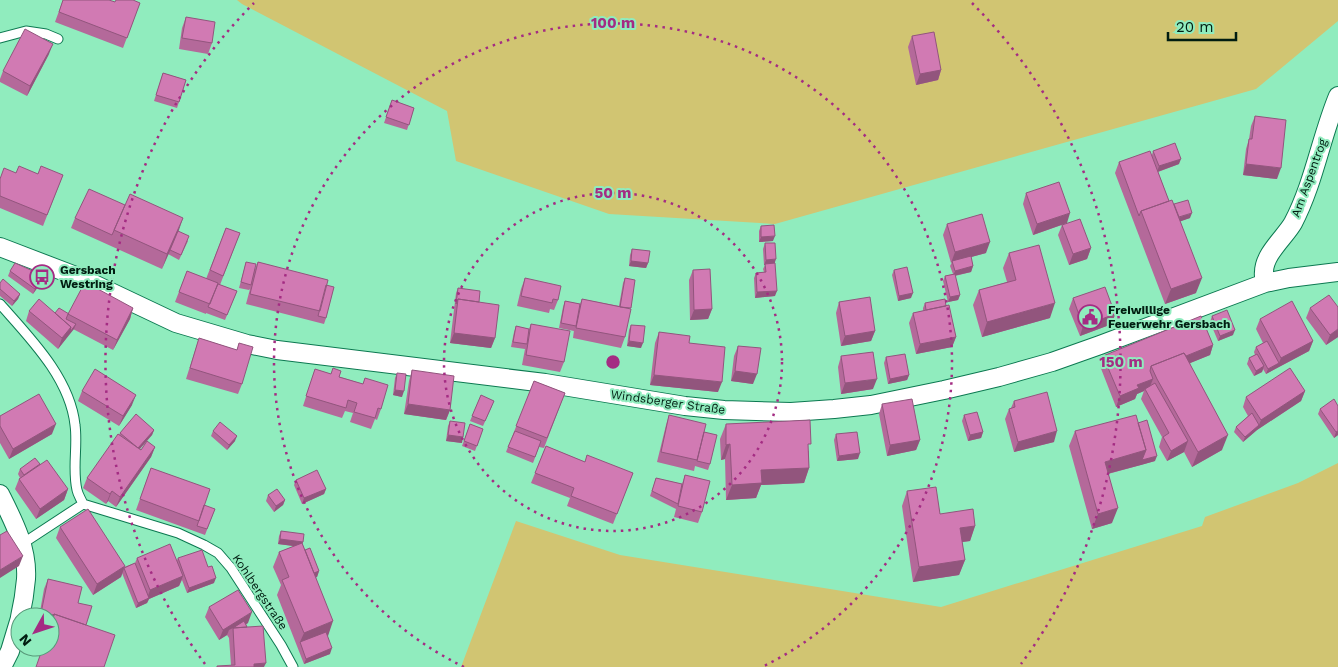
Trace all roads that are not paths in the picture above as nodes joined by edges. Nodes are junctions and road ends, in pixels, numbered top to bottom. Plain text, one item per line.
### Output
1 (0, 38) edge
2 (58, 39) dead end
3 (1338, 96) edge
4 (0, 247) edge
5 (1338, 272) edge
6 (1265, 283) junction
7 (0, 304) edge
8 (0, 494) edge
9 (83, 504) junction
10 (22, 544) junction
11 (22, 607) edge
12 (10, 651) edge
13 (2, 667) edge
14 (293, 667) edge

1 - 2 lane
3 - 6 street, Am Aspentrog
4 - 6 street, Windsberger Straße
5 - 6 street, Windsberger Straße
7 - 9 lane
8 - 10 street
9 - 10 lane
9 - 14 lane, Kohlbergstraße
10 - 11 street
12 - 13 street

